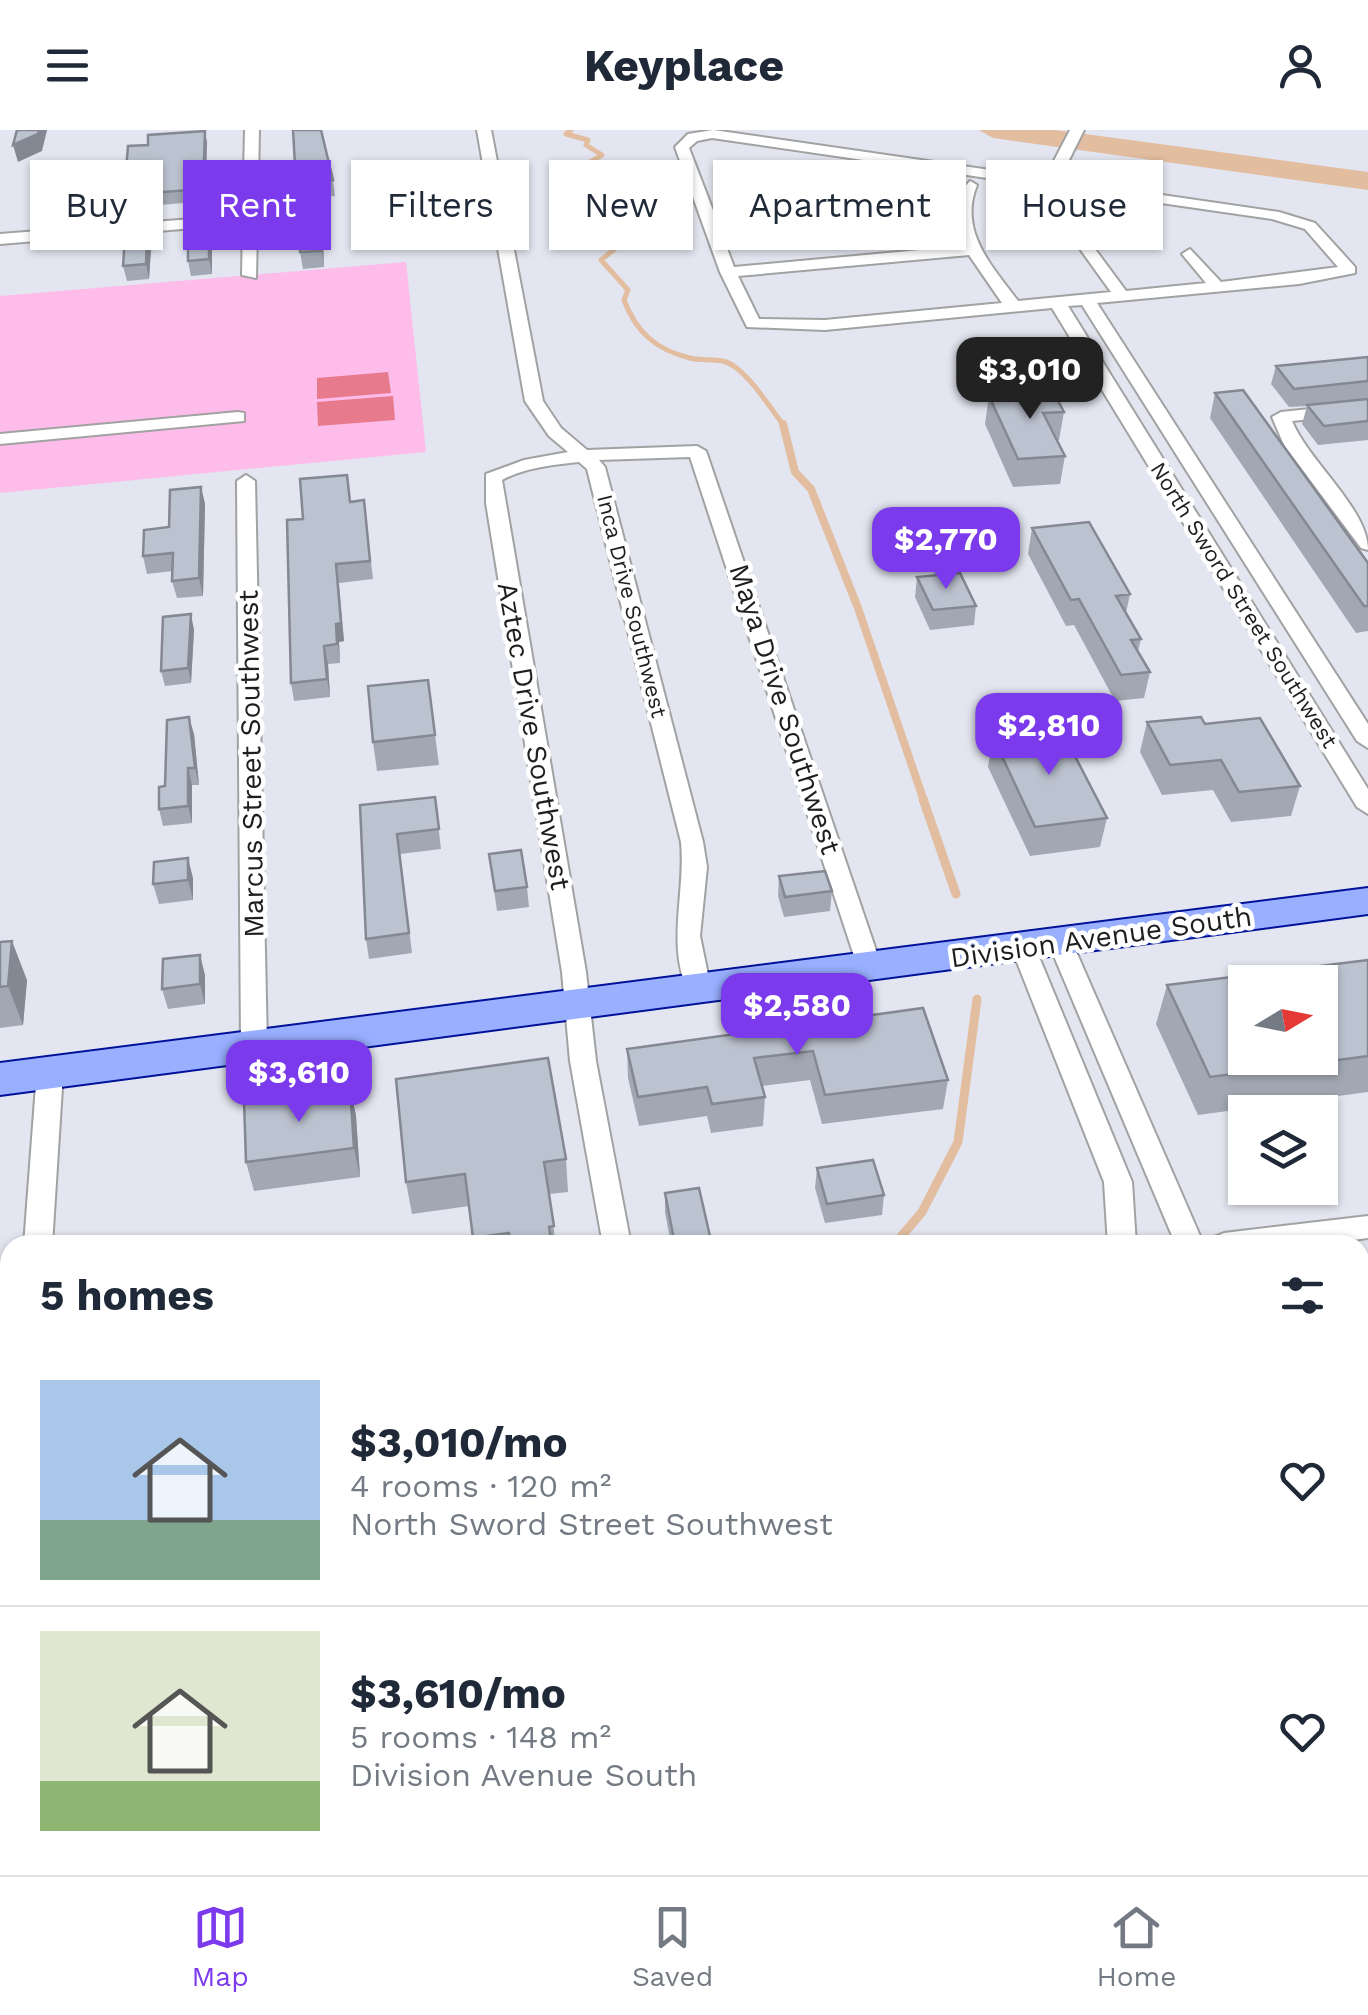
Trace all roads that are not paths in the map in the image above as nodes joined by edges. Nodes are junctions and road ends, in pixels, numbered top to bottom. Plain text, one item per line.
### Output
1 (252, 130) edge
2 (484, 130) edge
3 (251, 160) edge
4 (978, 173) junction
5 (986, 174) edge
6 (966, 192) edge
7 (1163, 200) edge
8 (709, 218) junction
9 (713, 218) edge
10 (183, 224) edge
11 (966, 232) edge
12 (0, 238) edge
13 (250, 250) edge
14 (974, 250) junction
15 (1089, 250) edge
16 (1190, 254) dead end
17 (728, 272) junction
18 (250, 275) dead end
19 (1217, 287) junction
20 (1122, 296) junction
21 (1086, 299) junction
22 (1057, 302) junction
23 (1013, 306) junction
24 (1368, 408) edge
25 (238, 416) dead end
26 (0, 440) edge
27 (589, 458) junction
28 (246, 481) dead end
29 (1368, 544) edge
30 (1368, 741) edge
31 (1368, 806) edge
32 (1368, 901) edge
33 (1042, 944) junction
34 (870, 968) junction
35 (699, 989) junction
36 (577, 1004) junction
37 (254, 1046) junction
38 (50, 1072) junction
39 (0, 1079) edge
40 (1368, 1227) edge
41 (39, 1235) edge
42 (615, 1235) edge
43 (1121, 1235) edge
44 (1185, 1235) edge
45 (1304, 1235) edge

1 - 3 street
2 - 27 street, Inca Drive Southwest
4 - 5 street
4 - 6 street
4 - 8 street
7 - 19 street
8 - 9 street
8 - 17 street
10 - 12 street
11 - 14 street
13 - 18 street
14 - 17 street
14 - 23 street
15 - 20 street
16 - 19 street
17 - 23 street
19 - 20 street
20 - 21 street
21 - 22 street
21 - 30 street, North Sword Street Southwest
22 - 23 street
22 - 31 street, North Sword Street Southwest
24 - 29 street
25 - 26 street
27 - 34 street, Maya Drive Southwest
27 - 35 street, Inca Drive Southwest
27 - 36 street, Aztec Drive Southwest
28 - 37 street, Marcus Street Southwest
32 - 33 main road, Division Avenue South
33 - 34 main road, Division Avenue South
33 - 43 street
33 - 44 street
34 - 35 main road, Division Avenue South
35 - 36 main road, Division Avenue South
36 - 37 main road, Division Avenue South
36 - 42 street, Aztec Drive Southwest
37 - 38 main road, Division Avenue South
38 - 39 main road, Division Avenue South
38 - 41 street
40 - 45 street

